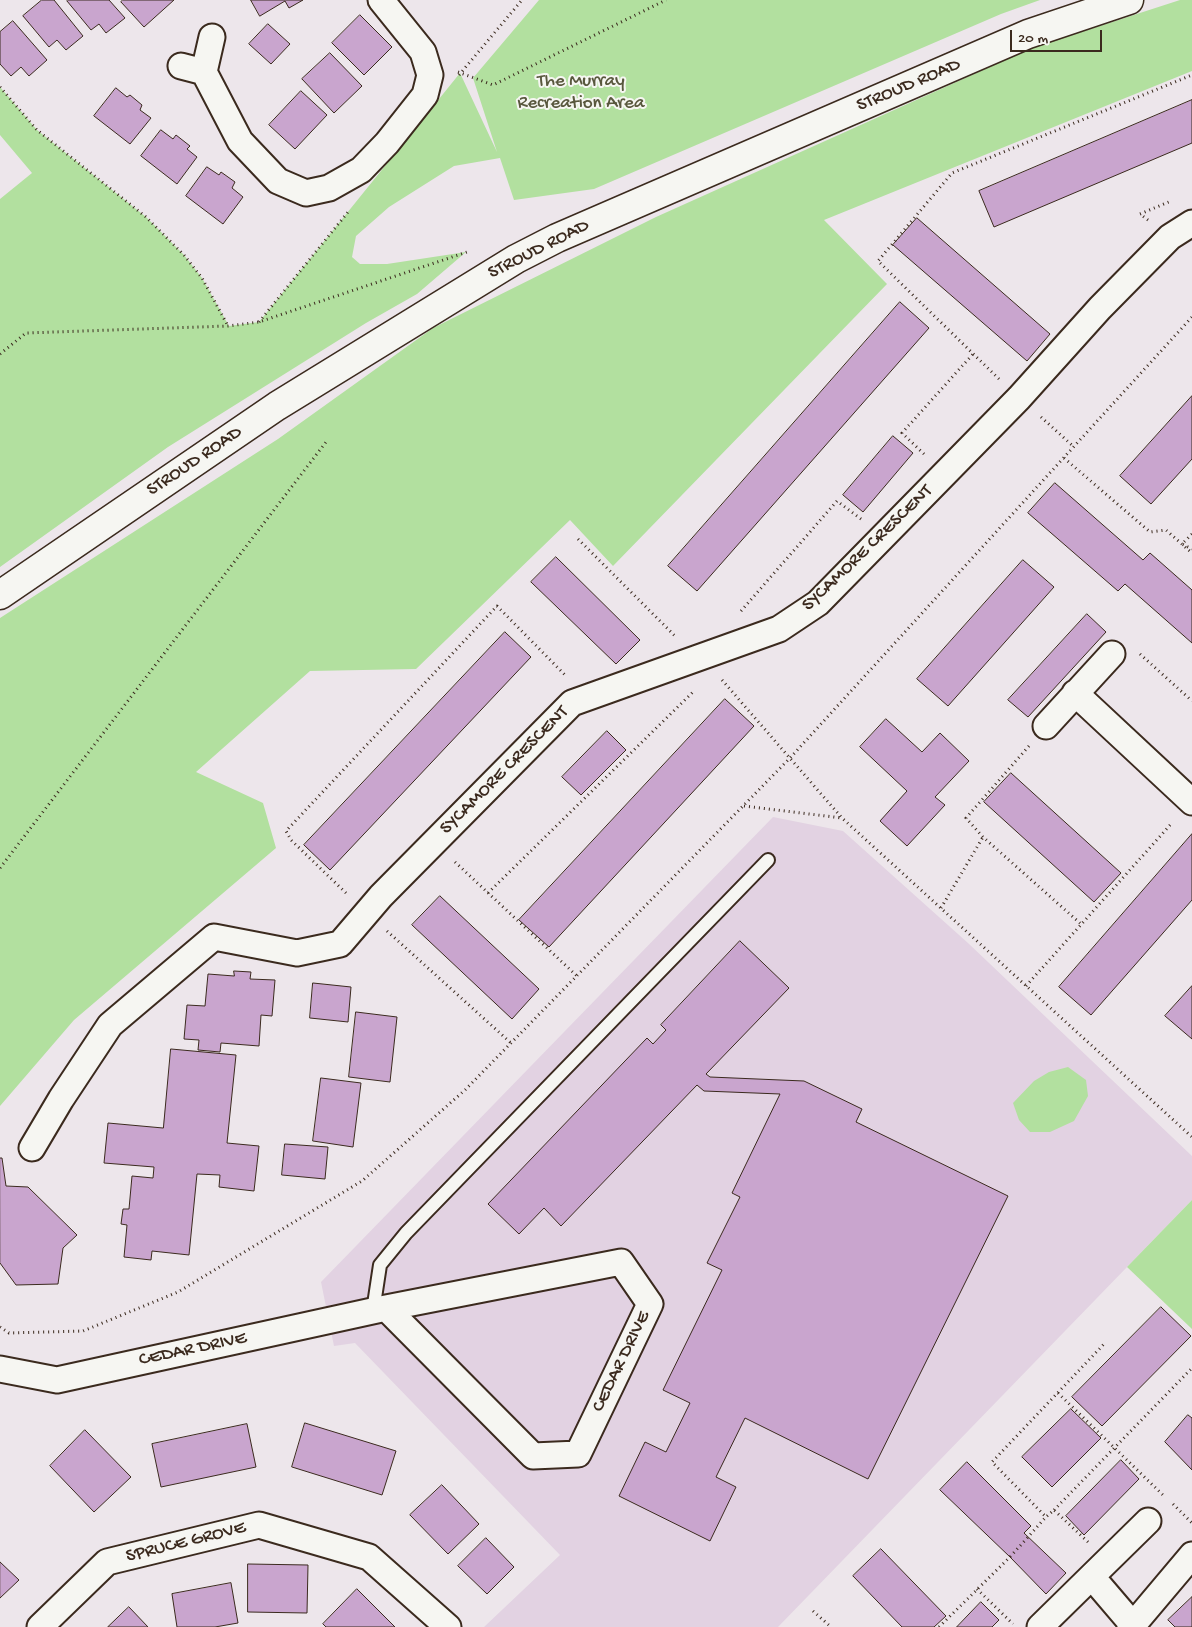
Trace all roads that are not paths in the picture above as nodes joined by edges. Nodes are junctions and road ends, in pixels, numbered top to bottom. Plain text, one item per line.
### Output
1 (381, 0) edge
2 (1128, 0) edge
3 (212, 37) dead end
4 (1192, 223) edge
5 (0, 595) edge
6 (1112, 654) road end
7 (1075, 693) junction
8 (1046, 726) dead end
9 (1191, 802) edge
10 (768, 860) dead end
11 (32, 1148) dead end
12 (380, 1309) junction
13 (0, 1369) edge
14 (1148, 1521) dead end
15 (1192, 1555) edge
16 (1100, 1569) junction
17 (1131, 1626) edge
18 (40, 1627) edge
19 (448, 1627) edge
20 (1040, 1627) edge

1 - 3 street
2 - 5 street, STROUD ROAD
4 - 11 street, SYCAMORE CRESCENT
6 - 7 street
7 - 8 street
7 - 9 street
10 - 12 lane
12 - 12 street, CEDAR DRIVE
12 - 13 street, CEDAR DRIVE
14 - 16 street
15 - 17 street
16 - 17 street
16 - 20 street
18 - 19 street, SPRUCE GROVE

